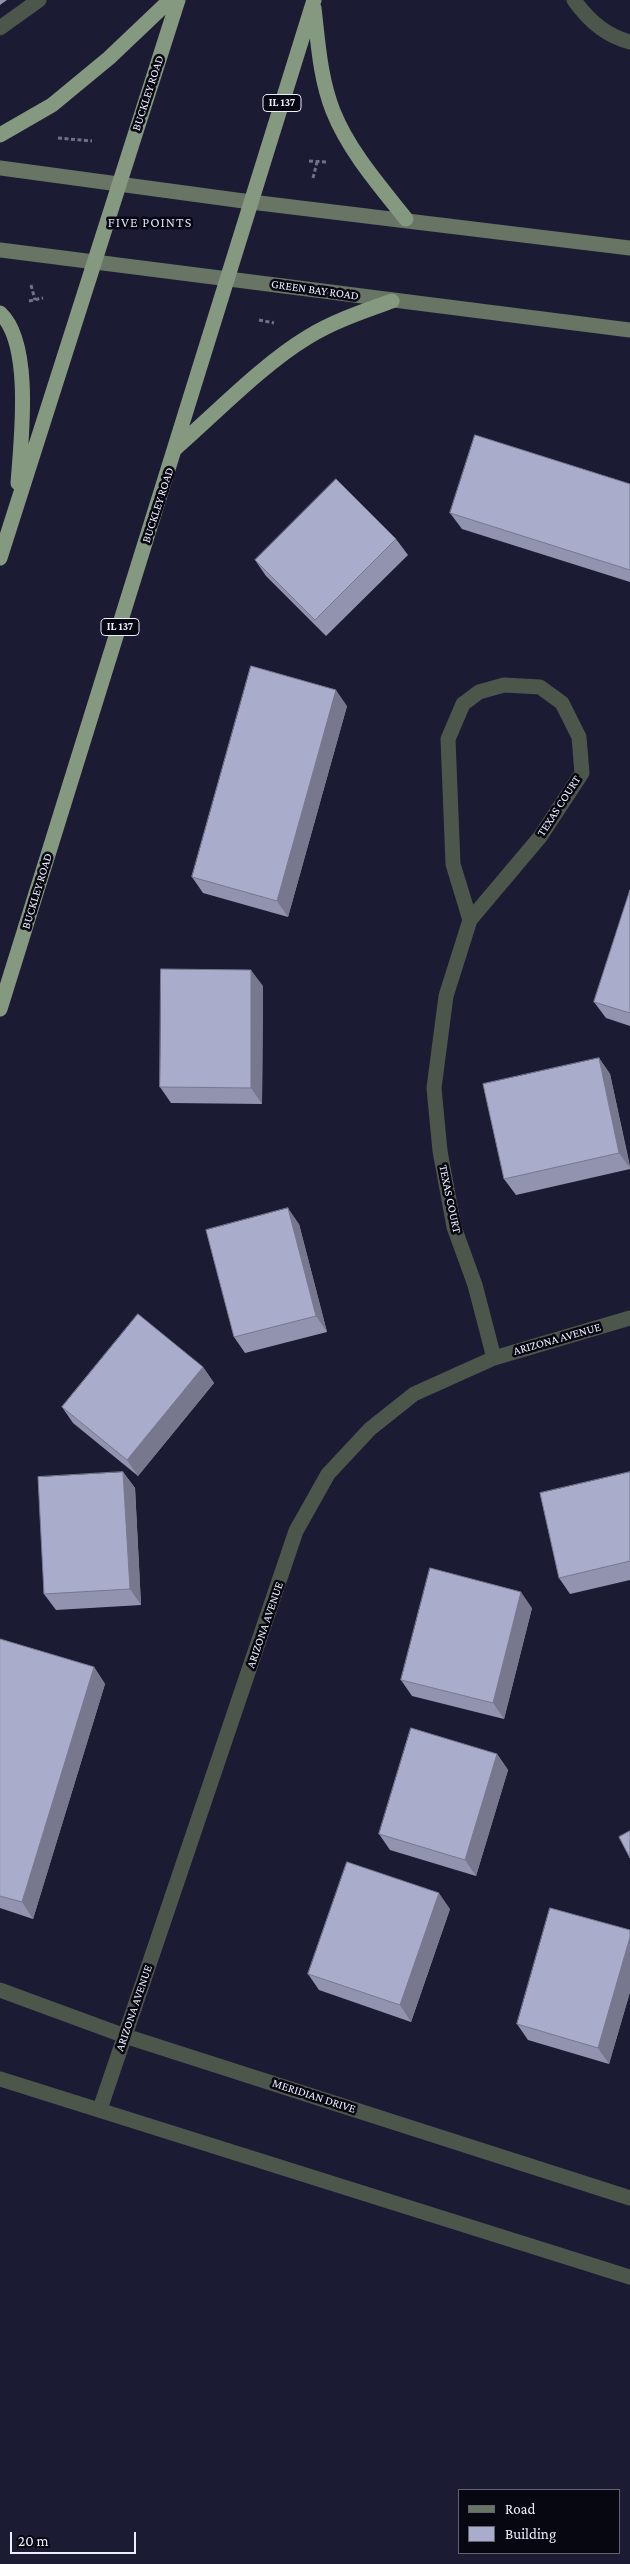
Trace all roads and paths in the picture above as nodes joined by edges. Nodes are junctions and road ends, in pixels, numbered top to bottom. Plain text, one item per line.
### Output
1 (39, 0) edge
2 (170, 0) edge
3 (178, 0) edge
4 (574, 0) edge
5 (314, 2) edge
6 (0, 28) edge
7 (630, 42) edge
8 (0, 134) edge
9 (51, 137) dead end
10 (92, 141) dead end
11 (309, 161) dead end
12 (317, 162) junction
13 (331, 162) dead end
14 (0, 168) edge
15 (313, 178) dead end
16 (119, 183) junction
17 (252, 202) junction
18 (406, 219) junction
19 (630, 248) edge
20 (0, 250) edge
21 (94, 262) junction
22 (228, 278) junction
23 (31, 286) dead end
24 (42, 298) dead end
25 (35, 300) junction
26 (392, 301) junction
27 (27, 302) dead end
28 (0, 313) edge
29 (260, 320) dead end
30 (276, 323) dead end
31 (630, 330) edge
32 (176, 448) junction
33 (16, 507) junction
34 (0, 558) edge
35 (470, 920) junction
36 (0, 1009) edge
37 (630, 1318) edge
38 (494, 1358) junction
39 (0, 1990) edge
40 (125, 2036) junction
41 (0, 2079) edge
42 (100, 2109) junction
43 (630, 2198) edge
44 (630, 2276) edge

1 - 6 street
2 - 8 highway
3 - 16 highway, BUCKLEY ROAD
4 - 7 street
5 - 17 highway, BUCKLEY ROAD / IL 137
5 - 18 highway
9 - 10 path
11 - 12 path
12 - 13 path
12 - 15 path
14 - 16 main road
16 - 17 main road
16 - 21 highway, BUCKLEY ROAD
17 - 18 main road
17 - 22 highway, BUCKLEY ROAD / IL 137
18 - 19 main road
20 - 21 main road, GREEN BAY ROAD
21 - 22 main road, GREEN BAY ROAD
21 - 33 highway, BUCKLEY ROAD
22 - 26 main road, GREEN BAY ROAD
22 - 32 highway, BUCKLEY ROAD / IL 137
23 - 25 path
24 - 25 path
25 - 27 path
26 - 31 main road, GREEN BAY ROAD
26 - 32 highway
28 - 33 highway
29 - 30 path
32 - 36 highway, BUCKLEY ROAD / IL 137
33 - 34 highway, BUCKLEY ROAD
35 - 35 street, TEXAS COURT
35 - 38 street, TEXAS COURT
37 - 38 street, ARIZONA AVENUE
38 - 40 street, ARIZONA AVENUE
39 - 40 street, MERIDIAN DRIVE
40 - 42 street, ARIZONA AVENUE
40 - 43 street, MERIDIAN DRIVE
41 - 42 street
42 - 44 street

